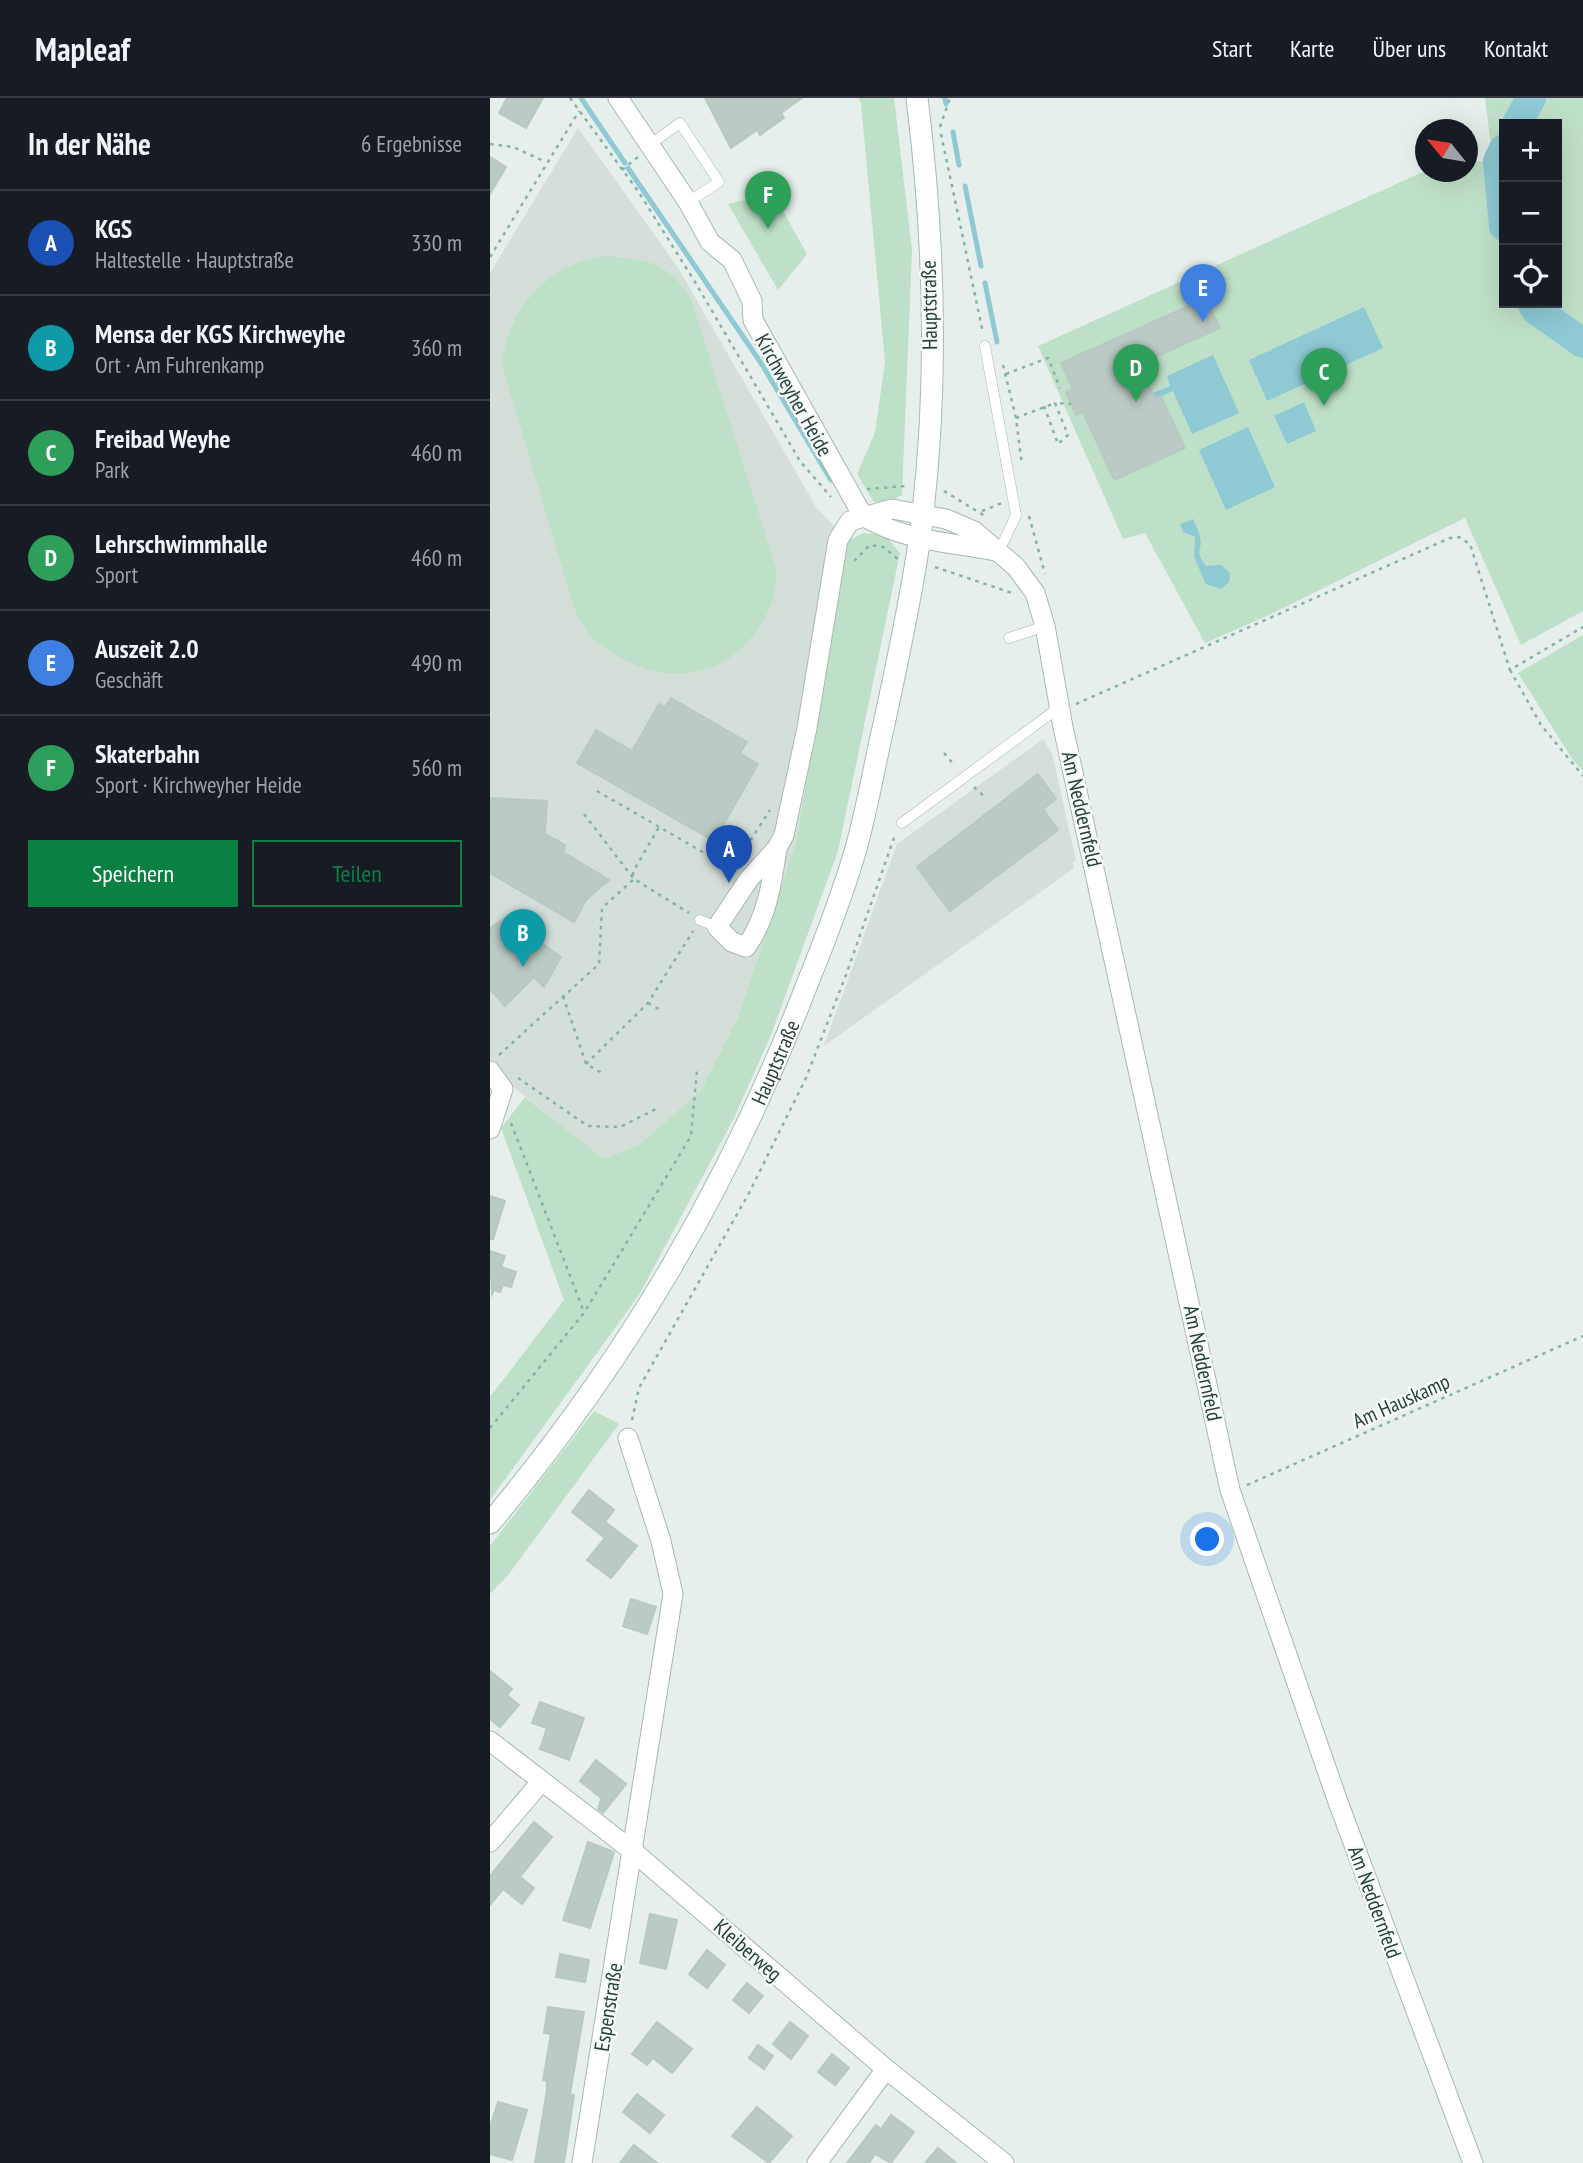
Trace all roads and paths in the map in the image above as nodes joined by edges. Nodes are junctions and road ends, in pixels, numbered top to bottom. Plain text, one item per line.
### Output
1 (570, 98) edge
2 (618, 98) edge
3 (917, 98) edge
4 (950, 98) edge
5 (579, 111) junction
6 (490, 144) edge
7 (649, 147) junction
8 (547, 162) junction
9 (688, 202) junction
10 (490, 257) edge
11 (985, 346) joint
12 (1006, 374) dead end
13 (1060, 388) dead end
14 (1055, 404) junction
15 (1071, 404) dead end
16 (1044, 406) junction
17 (1016, 418) dead end
18 (922, 513) junction
19 (857, 519) junction
20 (919, 540) junction
21 (996, 551) junction
22 (916, 562) junction
23 (831, 570) junction
24 (1018, 596) dead end
25 (1045, 626) junction
26 (1583, 627) edge
27 (1009, 638) dead end
28 (1510, 670) junction
29 (1074, 704) dead end
30 (1053, 712) dead end
31 (1583, 776) edge
32 (597, 790) dead end
33 (772, 808) dead end
34 (584, 814) dead end
35 (902, 823) joint
36 (659, 827) junction
37 (778, 848) junction
38 (733, 869) junction
39 (634, 879) junction
40 (726, 879) dead end
41 (709, 923) junction
42 (563, 996) junction
43 (648, 1003) junction
44 (662, 1011) dead end
45 (586, 1064) junction
46 (492, 1065) edge
47 (697, 1070) dead end
48 (602, 1073) dead end
49 (508, 1081) junction
50 (660, 1107) dead end
51 (490, 1129) edge
52 (584, 1313) junction
53 (1583, 1336) edge
54 (490, 1427) edge
55 (628, 1438) joint
56 (1230, 1490) junction
57 (490, 1523) edge
58 (490, 1741) edge
59 (541, 1782) junction
60 (490, 1842) edge
61 (634, 1852) junction
62 (886, 2070) junction
63 (582, 2163) edge
64 (817, 2163) edge
65 (1003, 2163) edge
66 (1473, 2163) edge

1 - 5 path
2 - 7 street, Kirchweyher Heide
3 - 18 main road, Hauptstraße
4 - 11 path
5 - 8 path
5 - 19 path
6 - 8 path
7 - 9 street, Kirchweyher Heide
7 - 9 lane
8 - 10 path
9 - 19 street, Kirchweyher Heide
11 - 21 lane
12 - 13 path
14 - 15 path
14 - 16 path
14 - 16 path
16 - 17 path
18 - 19 street
18 - 20 main road, Hauptstraße
18 - 21 street, Am Neddernfeld
19 - 20 street
19 - 23 street
20 - 21 street
20 - 22 main road, Hauptstraße
21 - 25 street, Am Neddernfeld
22 - 23 path
22 - 24 path
22 - 57 main road, Hauptstraße
23 - 37 street
25 - 27 lane
25 - 56 street, Am Neddernfeld
26 - 28 path
28 - 29 path
28 - 31 path
30 - 35 lane
32 - 36 path
33 - 38 path
34 - 39 path
35 - 55 path
36 - 38 path
36 - 39 path
37 - 41 street
37 - 41 street
38 - 40 path
39 - 41 path
39 - 42 path
41 - 43 path
42 - 45 path
42 - 46 path
43 - 44 path
43 - 45 path
45 - 48 path
46 - 49 street
47 - 52 path
49 - 50 path
49 - 51 street
49 - 52 path
52 - 54 path
53 - 56 path, Am Hauskamp
55 - 61 street, Espenstraße
56 - 66 street, Am Neddernfeld
58 - 59 street, Kleiberweg
59 - 60 street
59 - 61 street, Kleiberweg
61 - 62 street, Kleiberweg
61 - 63 street, Espenstraße
62 - 64 street
62 - 65 street, Kleiberweg

